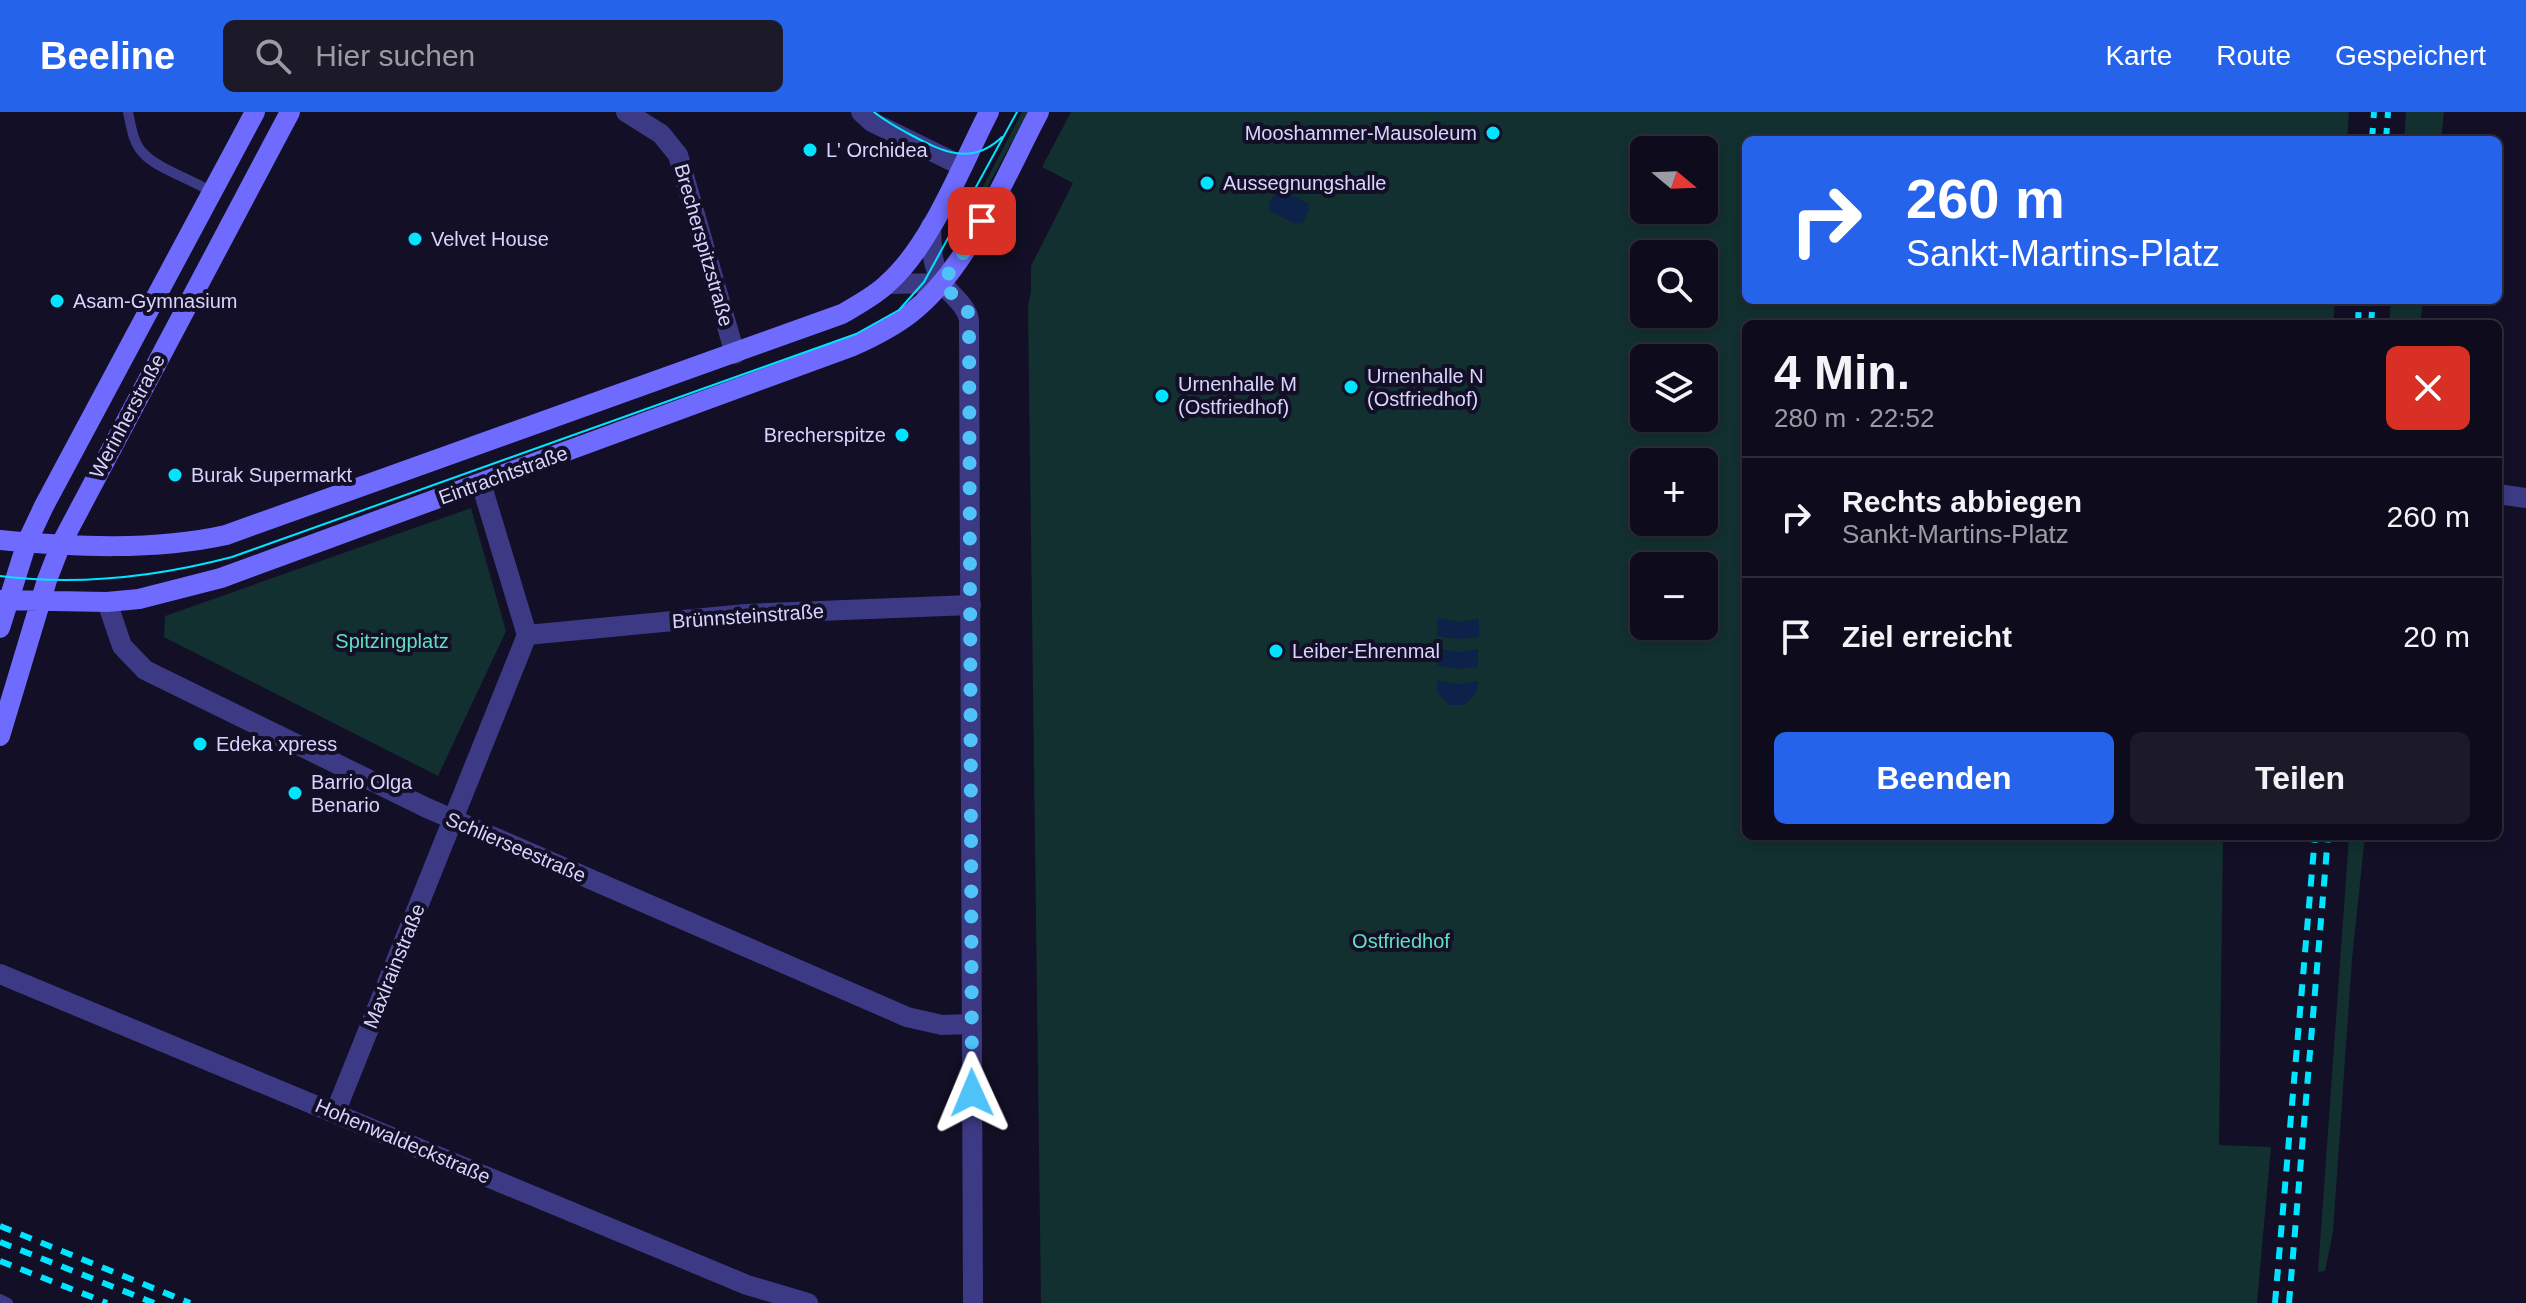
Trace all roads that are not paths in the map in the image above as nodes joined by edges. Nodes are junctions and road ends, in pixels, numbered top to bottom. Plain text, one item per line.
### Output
1 (128, 112) edge
2 (255, 112) edge
3 (290, 112) edge
4 (626, 112) edge
5 (861, 112) edge
6 (989, 112) edge
7 (1039, 112) edge
8 (962, 166) junction
9 (212, 192) junction
10 (931, 226) junction
11 (942, 283) junction
12 (888, 284) junction
13 (735, 354) junction
14 (481, 483) junction
15 (2502, 495) edge
16 (2526, 498) edge
17 (0, 540) edge
18 (27, 542) junction
19 (61, 544) junction
20 (4, 601) edge
21 (107, 602) junction
22 (40, 603) junction
23 (971, 605) junction
24 (0, 628) edge
25 (527, 635) junction
26 (0, 736) edge
27 (453, 819) junction
28 (0, 974) edge
29 (971, 1024) junction
30 (335, 1113) junction
31 (0, 1299) edge
32 (8, 1303) edge
33 (808, 1303) edge
34 (973, 1303) edge

1 - 9 lane
2 - 9 main road, Werinherstraße
3 - 19 main road, Werinherstraße
4 - 13 street, Brecherspitzstraße
5 - 8 street
6 - 8 main road, Eintrachtstraße
7 - 11 main road, Eintrachtstraße
8 - 10 main road, Eintrachtstraße
9 - 18 main road, Werinherstraße
10 - 11 street
10 - 12 main road, Eintrachtstraße
11 - 12 street
11 - 14 main road, Eintrachtstraße
11 - 23 street
12 - 13 main road, Eintrachtstraße
13 - 19 main road, Eintrachtstraße
14 - 21 main road, Eintrachtstraße
14 - 25 street
15 - 16 street
17 - 18 main road
18 - 19 main road
18 - 20 main road, Werinherstraße
19 - 22 main road, Werinherstraße
20 - 22 main road
20 - 24 main road, Werinherstraße
21 - 22 main road, Eintrachtstraße
21 - 27 street, Schlierseestraße
22 - 26 main road, Werinherstraße
23 - 25 street, Brünnsteinstraße
23 - 29 street
25 - 27 street
27 - 29 street, Schlierseestraße
27 - 30 street, Maxlrainstraße
28 - 30 street, Hohenwaldeckstraße
29 - 34 street
30 - 33 street, Hohenwaldeckstraße
31 - 32 lane

